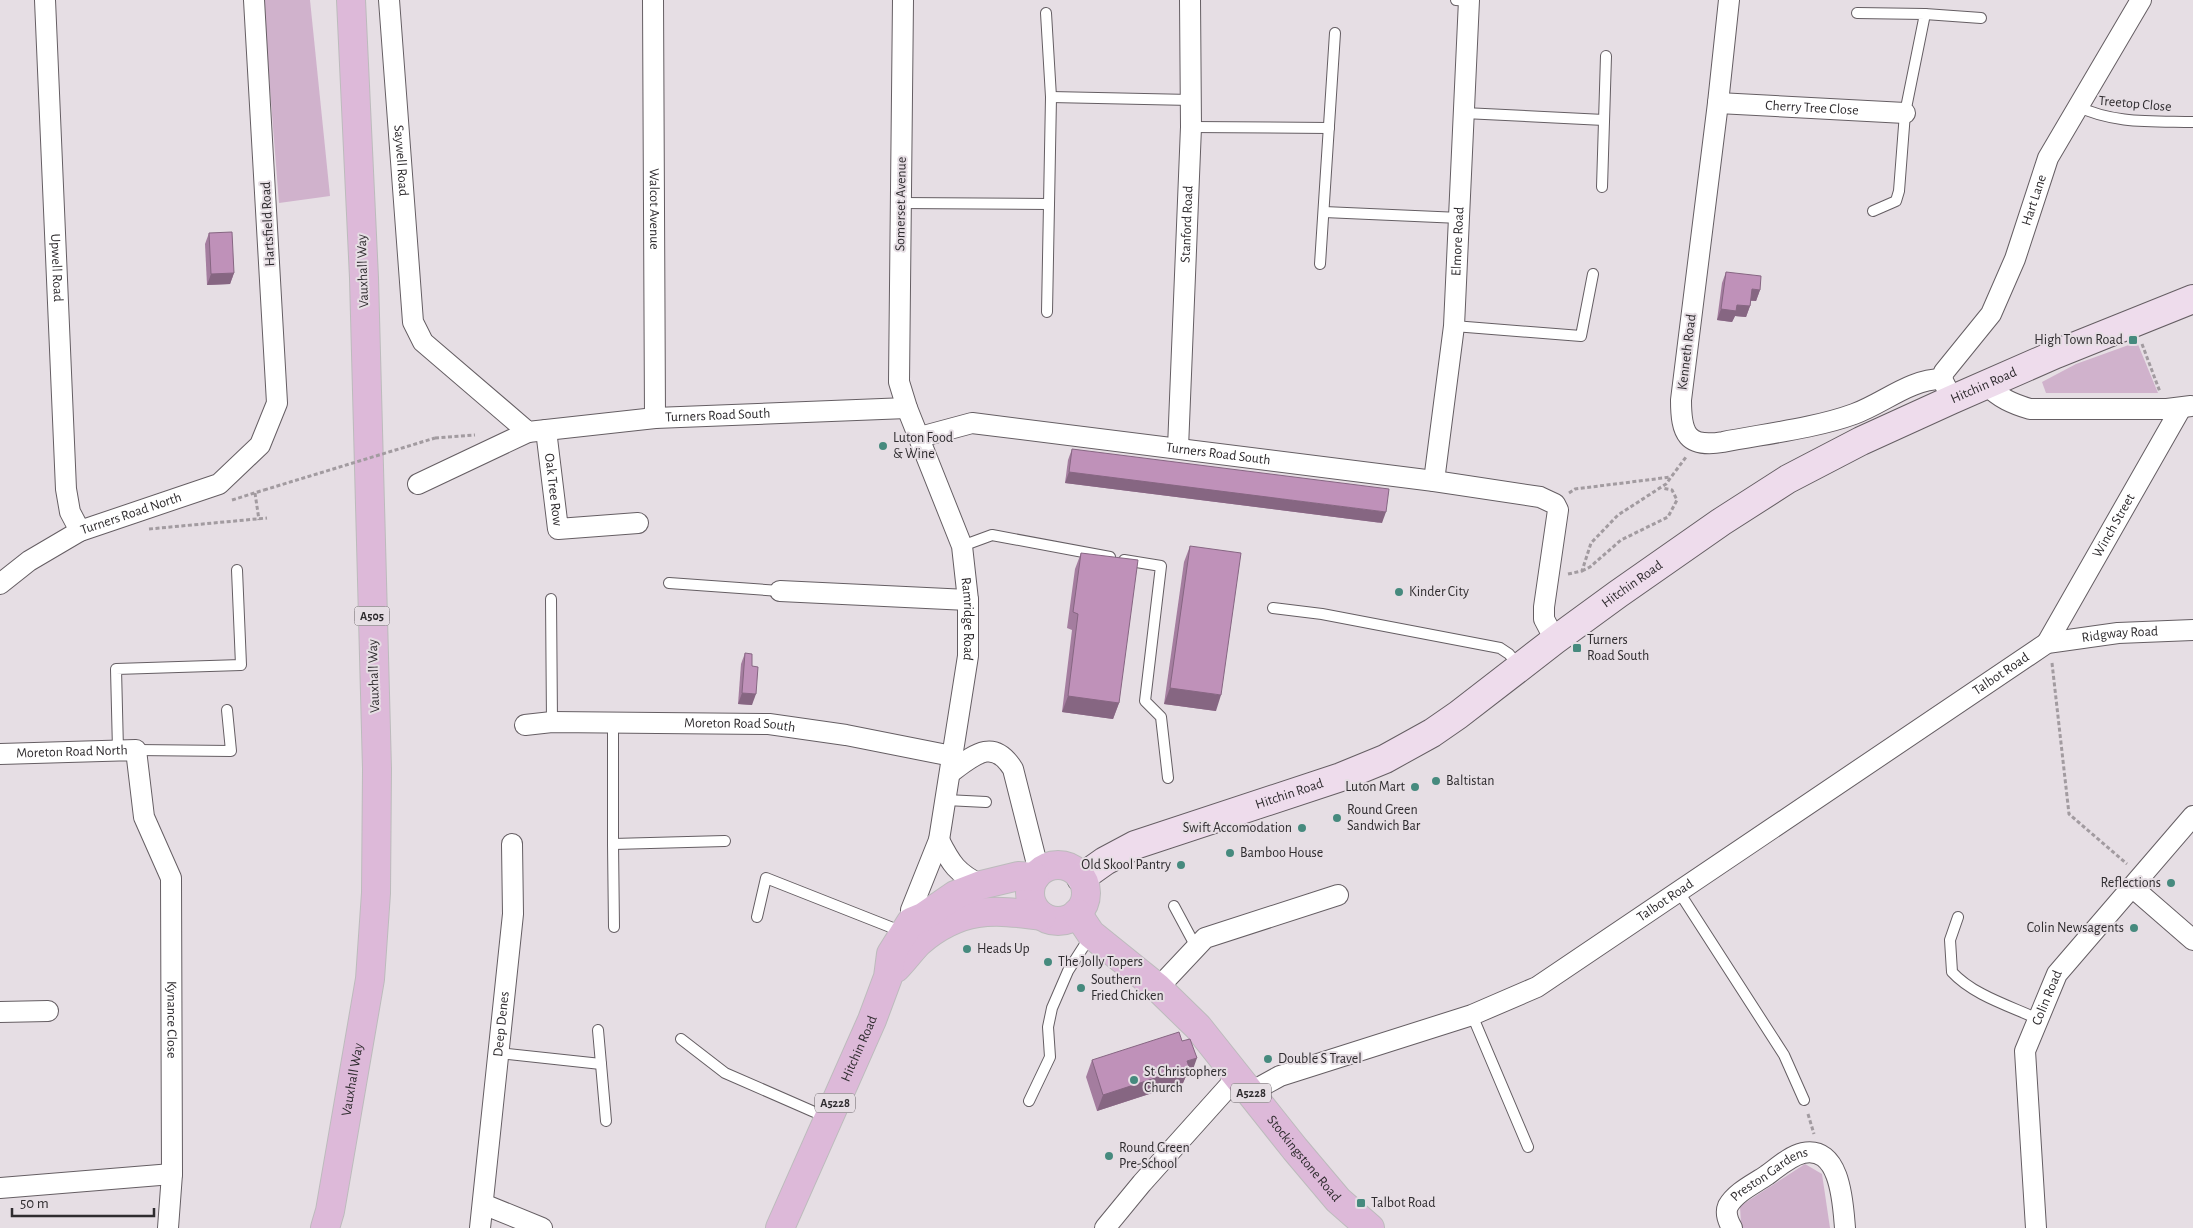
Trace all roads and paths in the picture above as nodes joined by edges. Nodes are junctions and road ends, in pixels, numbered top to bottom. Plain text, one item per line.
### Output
1 (45, 0) edge
2 (254, 0) edge
3 (351, 0) edge
4 (389, 0) edge
5 (653, 0) edge
6 (903, 0) edge
7 (1190, 0) edge
8 (1465, 0) edge
9 (1729, 0) edge
10 (2141, 0) edge
11 (1046, 13) dead end
12 (1857, 13) dead end
13 (1925, 14) junction
14 (1980, 18) dead end
15 (1335, 33) dead end
16 (1606, 56) dead end
17 (1051, 96) junction
18 (1191, 100) junction
19 (1718, 103) junction
20 (2077, 106) junction
21 (1464, 113) junction
22 (1905, 113) junction
23 (1604, 120) junction
24 (2193, 122) edge
25 (1191, 127) junction
26 (1329, 128) junction
27 (1602, 187) dead end
28 (900, 204) junction
29 (1049, 204) junction
30 (1873, 211) dead end
31 (1324, 212) junction
32 (1460, 218) junction
33 (1320, 264) dead end
34 (1593, 274) dead end
35 (2193, 299) edge
36 (1047, 312) dead end
37 (2134, 322) junction
38 (1454, 326) junction
39 (1987, 385) junction
40 (1947, 389) junction
41 (907, 408) junction
42 (2181, 408) edge
43 (655, 418) junction
44 (537, 431) junction
45 (920, 437) junction
46 (435, 438) dead end
47 (1698, 443) junction
48 (260, 445) joint
49 (1178, 448) junction
50 (1672, 477) junction
51 (1434, 481) junction
52 (418, 484) dead end
53 (1662, 488) junction
54 (264, 490) dead end
55 (255, 493) dead end
56 (1555, 504) junction
57 (267, 518) dead end
58 (259, 520) junction
59 (638, 523) dead end
60 (141, 530) dead end
61 (80, 531) junction
62 (962, 546) junction
63 (237, 570) dead end
64 (1582, 571) junction
65 (1548, 580) junction
66 (0, 584) edge
67 (669, 584) dead end
68 (780, 591) joint
69 (551, 599) dead end
70 (968, 600) junction
71 (1272, 608) dead end
72 (2193, 630) edge
73 (1555, 640) junction
74 (2047, 643) junction
75 (1519, 667) junction
76 (227, 710) dead end
77 (552, 722) junction
78 (613, 722) junction
79 (525, 725) dead end
80 (127, 750) junction
81 (0, 754) edge
82 (951, 765) junction
83 (1168, 778) dead end
84 (946, 800) junction
85 (986, 802) dead end
86 (2193, 816) edge
87 (144, 817) joint
88 (939, 840) junction
89 (725, 841) dead end
90 (512, 844) dead end
91 (614, 844) junction
92 (1037, 875) junction
93 (1081, 878) junction
94 (2136, 882) junction
95 (981, 885) junction
96 (1679, 892) junction
97 (1338, 895) dead end
98 (1174, 906) dead end
99 (1042, 916) junction
100 (757, 917) dead end
101 (1958, 917) dead end
102 (1084, 924) junction
103 (614, 927) dead end
104 (911, 933) junction
105 (2193, 940) edge
106 (1196, 947) junction
107 (1158, 988) junction
108 (48, 1011) dead end
109 (0, 1012) edge
110 (1472, 1015) junction
111 (2038, 1019) junction
112 (598, 1030) dead end
113 (681, 1039) dead end
114 (499, 1053) junction
115 (601, 1064) junction
116 (1244, 1084) junction
117 (1804, 1100) joint
118 (1029, 1101) dead end
119 (829, 1118) junction
120 (606, 1121) dead end
121 (1528, 1147) dead end
122 (1822, 1156) junction
123 (172, 1174) junction
124 (0, 1188) edge
125 (484, 1204) junction
126 (168, 1228) edge
127 (325, 1228) edge
128 (480, 1228) edge
129 (542, 1228) edge
130 (780, 1228) edge
131 (1105, 1228) edge
132 (1370, 1228) edge
133 (1732, 1228) edge
134 (1845, 1228) edge
135 (2036, 1228) edge

1 - 61 street, Upwell Road
2 - 48 street, Hartsfield Road
3 - 127 main road, Vauxhall Way / A505
4 - 44 street, Saywell Road
5 - 43 street, Walcot Avenue
6 - 28 street, Somerset Avenue
7 - 18 street, Stanford Road
8 - 21 street, Elmore Road
9 - 19 street, Kenneth Road
10 - 20 street, Hart Lane
11 - 17 lane
12 - 13 lane
13 - 14 lane
13 - 22 lane
15 - 26 lane
16 - 23 lane
17 - 18 lane
17 - 29 lane
18 - 25 street, Stanford Road
19 - 22 street, Cherry Tree Close
19 - 47 street, Kenneth Road
20 - 24 lane, Treetop Close
20 - 40 street, Hart Lane
21 - 23 lane
21 - 32 street, Elmore Road
22 - 30 lane
23 - 27 lane
25 - 26 lane
25 - 49 street, Stanford Road
26 - 31 lane
28 - 29 lane
28 - 41 street, Somerset Avenue
29 - 36 lane
31 - 32 lane
31 - 33 lane
32 - 38 street, Elmore Road
34 - 38 lane
35 - 37 street, Hitchin Road
37 - 39 street, Hitchin Road
37 - 42 path
38 - 51 street, Elmore Road
39 - 40 street, Hitchin Road
39 - 42 street
40 - 47 street
40 - 73 street, Hitchin Road
41 - 43 street, Turners Road South
41 - 45 street, Ramridge Road
42 - 74 street, Winch Street
43 - 44 street, Turners Road South
44 - 52 street, Turners Road South
44 - 59 street, Oak Tree Row
45 - 49 street, Turners Road South
45 - 62 street, Ramridge Road
46 - 54 path, bridge
47 - 50 path
48 - 61 street, Turners Road North
49 - 51 street, Turners Road South
50 - 53 path
50 - 56 path
51 - 56 street, Turners Road South
53 - 64 path
53 - 64 path
55 - 58 path
56 - 65 street
57 - 58 path
58 - 60 path
61 - 66 street, Turners Road North
62 - 70 street, Ramridge Road
62 - 83 lane
63 - 80 lane
64 - 65 path
65 - 73 street
67 - 68 lane
68 - 70 street
69 - 77 lane
70 - 82 street, Ramridge Road
71 - 75 lane
72 - 74 street, Ridgway Road
73 - 75 street, Hitchin Road
74 - 94 path
74 - 96 street, Talbot Road
75 - 93 street, Hitchin Road
76 - 80 lane
77 - 78 street, Moreton Road South
77 - 79 street, Moreton Road South
78 - 82 street, Moreton Road South
78 - 91 lane
80 - 81 street, Moreton Road North
80 - 87 street, Moreton Road North
82 - 84 street, Ramridge Road
82 - 92 street
84 - 85 lane
84 - 88 street, Ramridge Road
86 - 94 street, Colin Road
87 - 123 street, Kynance Close
88 - 95 street
88 - 104 street, Ramridge Road
89 - 91 lane
90 - 114 street, Deep Denes
91 - 103 lane
92 - 93 main road
92 - 95 main road
92 - 99 main road
93 - 102 main road
94 - 105 street
94 - 111 street, Colin Road
95 - 104 main road
96 - 110 street, Talbot Road
96 - 117 lane
97 - 106 street
98 - 106 lane
99 - 102 main road
99 - 104 main road, Hitchin Road / A5228
100 - 104 lane
101 - 111 lane
102 - 107 main road, Stockingstone Road / A5228
102 - 118 lane
104 - 119 main road, Hitchin Road / A5228
106 - 107 street
107 - 116 main road, Stockingstone Road / A5228
108 - 109 street
110 - 116 street, Talbot Road
110 - 121 lane
111 - 135 street, Colin Road
112 - 115 lane
113 - 119 lane
114 - 115 lane
114 - 125 street, Deep Denes
115 - 120 lane
116 - 131 street
116 - 132 main road, Stockingstone Road / A5228
117 - 122 path
119 - 130 main road, Hitchin Road / A5228
122 - 133 street, Preston Gardens
122 - 134 street, Preston Gardens
123 - 124 street
123 - 126 street, Kynance Close
125 - 128 street, Deep Denes
125 - 129 street

